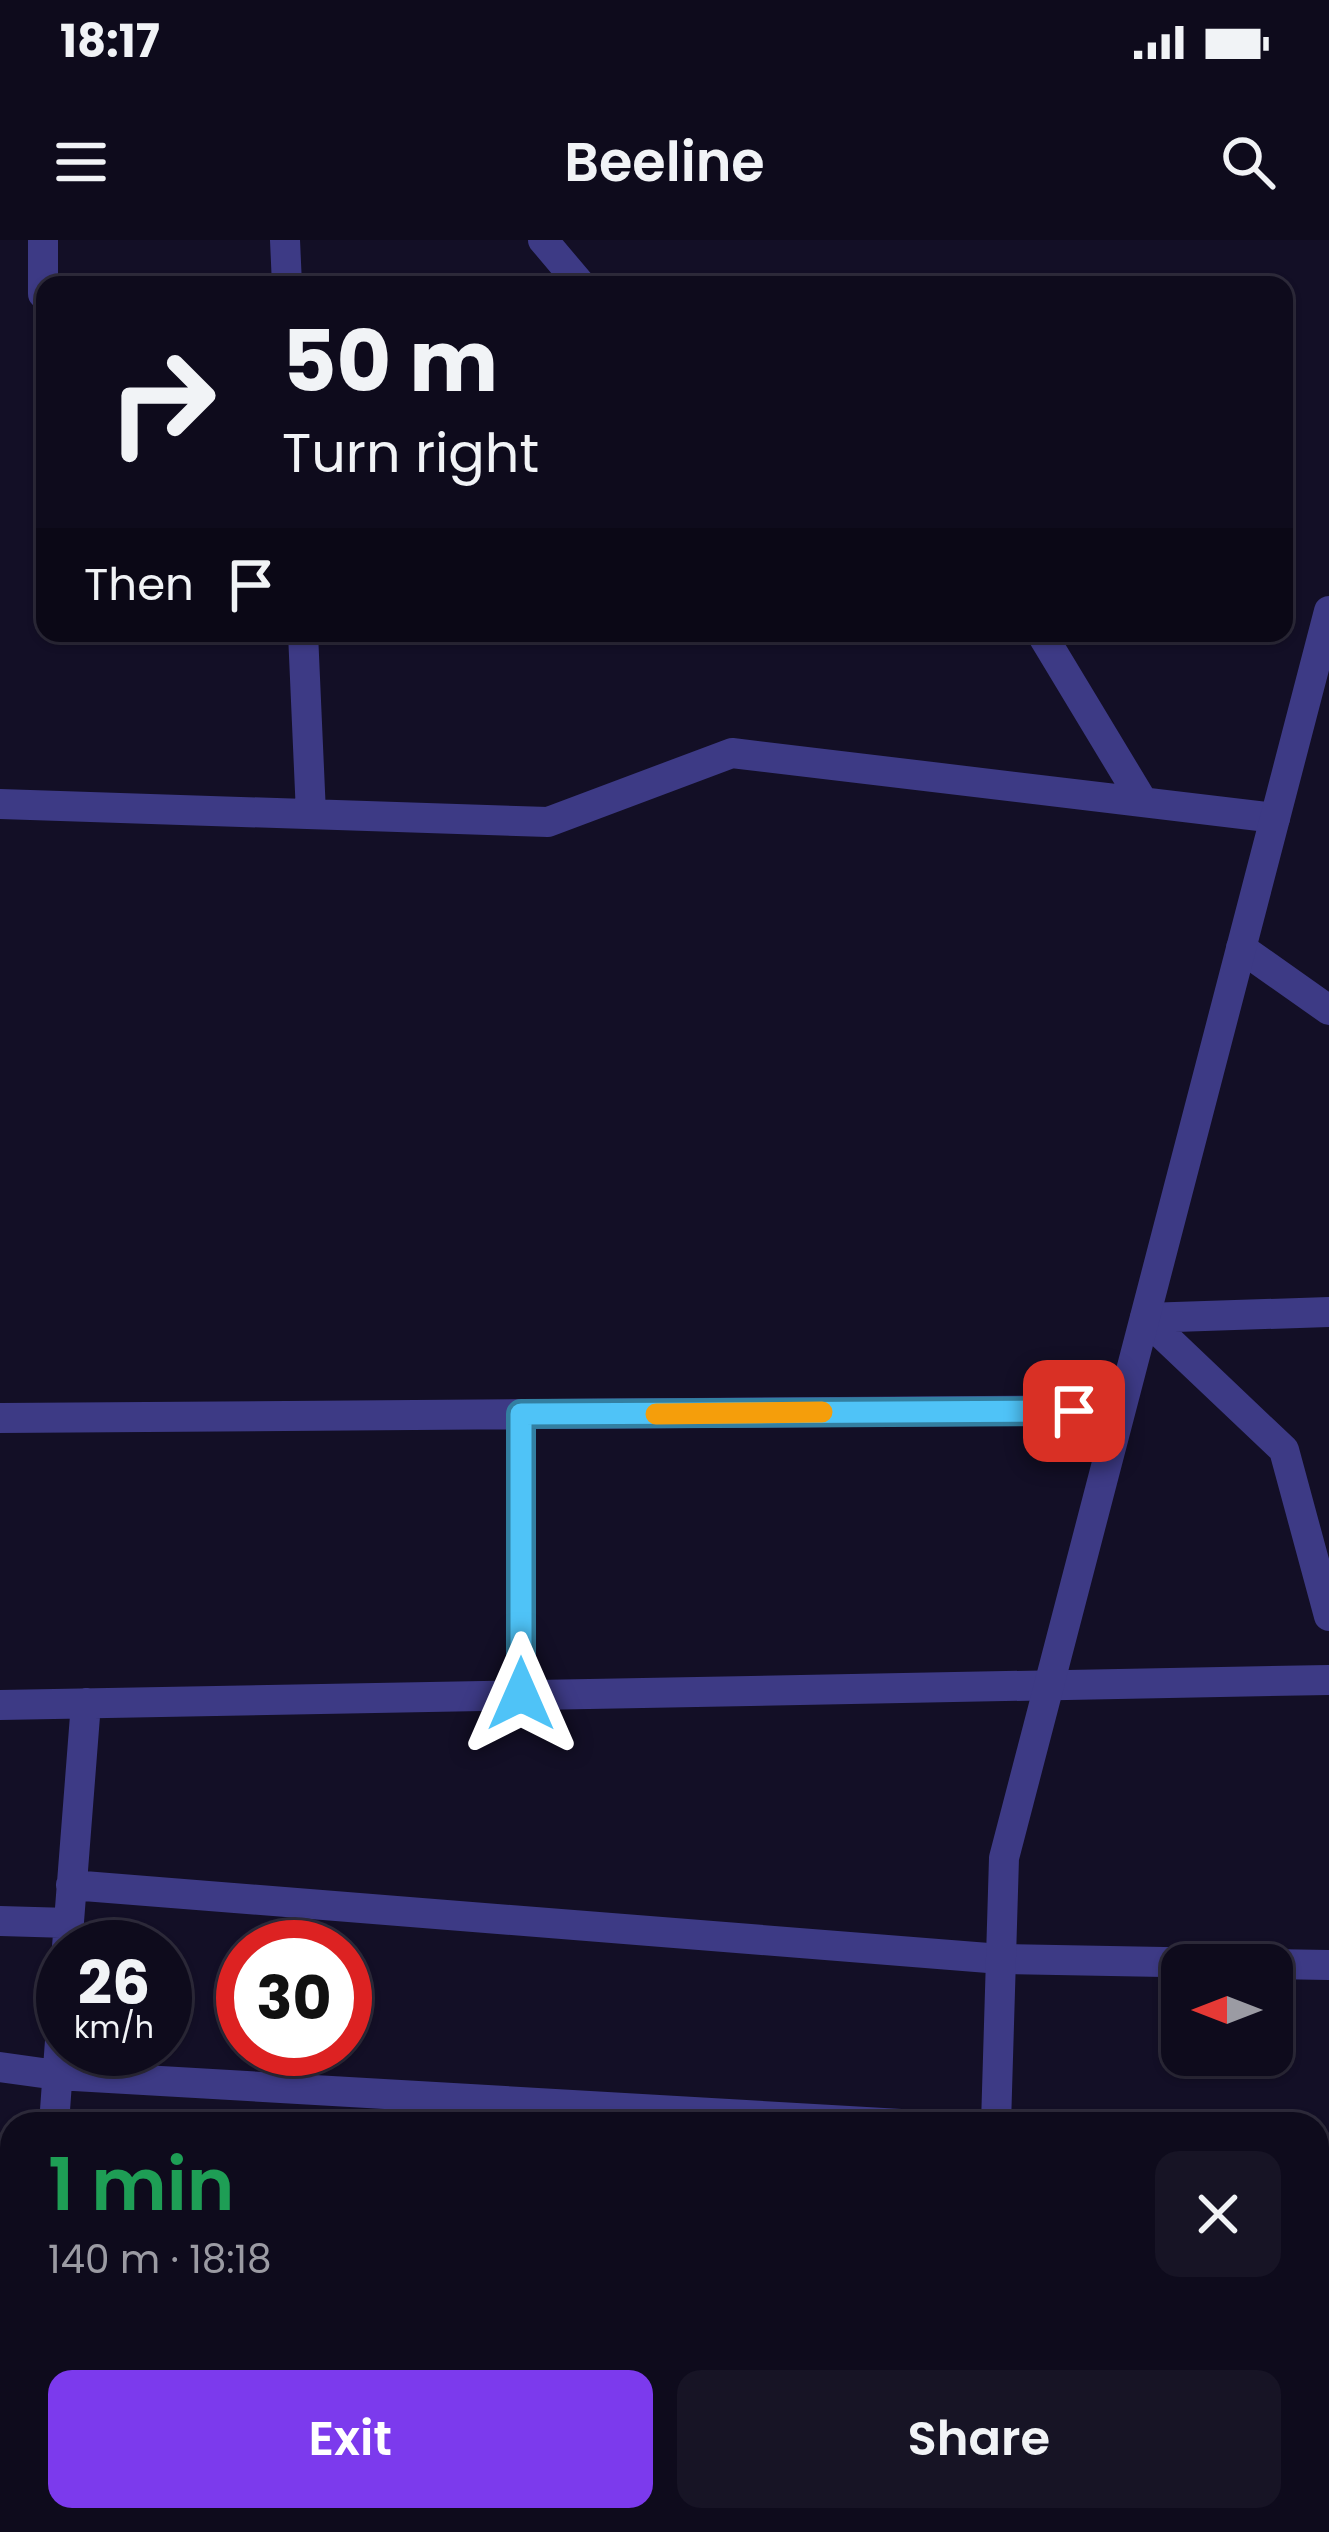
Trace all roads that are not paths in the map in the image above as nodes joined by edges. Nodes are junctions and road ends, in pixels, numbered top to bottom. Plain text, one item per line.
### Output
1 (43, 240) edge
2 (285, 240) edge
3 (543, 240) edge
4 (43, 276) edge
5 (287, 276) edge
6 (573, 276) edge
7 (1329, 611) edge
8 (303, 642) edge
9 (1046, 642) edge
10 (1143, 802) junction
11 (0, 804) edge
12 (311, 814) junction
13 (1275, 818) junction
14 (1241, 948) junction
15 (1329, 1010) edge
16 (1329, 1312) edge
17 (1144, 1318) junction
18 (1120, 1410) junction
19 (521, 1414) junction
20 (0, 1418) edge
21 (1329, 1616) edge
22 (1329, 1680) edge
23 (1049, 1684) junction
24 (521, 1694) junction
25 (86, 1703) junction
26 (0, 1705) edge
27 (71, 1885) junction
28 (69, 1920) edge
29 (0, 1921) edge
30 (36, 1928) edge
31 (1001, 1959) junction
32 (1329, 1965) edge
33 (0, 2067) edge
34 (36, 2072) edge
35 (57, 2076) edge
36 (74, 2076) edge
37 (54, 2112) edge
38 (694, 2112) edge
39 (996, 2112) edge

1 - 4 street
2 - 5 street
3 - 6 street
7 - 13 street
8 - 12 street
9 - 10 street
10 - 12 street
10 - 13 street
11 - 12 street
13 - 14 street
14 - 15 street
14 - 17 street
16 - 17 street
17 - 18 street
17 - 21 street
18 - 19 street
18 - 23 street
19 - 20 street
19 - 24 street
22 - 23 street
23 - 24 street
23 - 31 street
24 - 25 street
25 - 26 street
25 - 27 street
27 - 28 street
27 - 31 street
29 - 30 street
31 - 32 street
31 - 39 street
33 - 34 street
35 - 37 street
36 - 38 street

